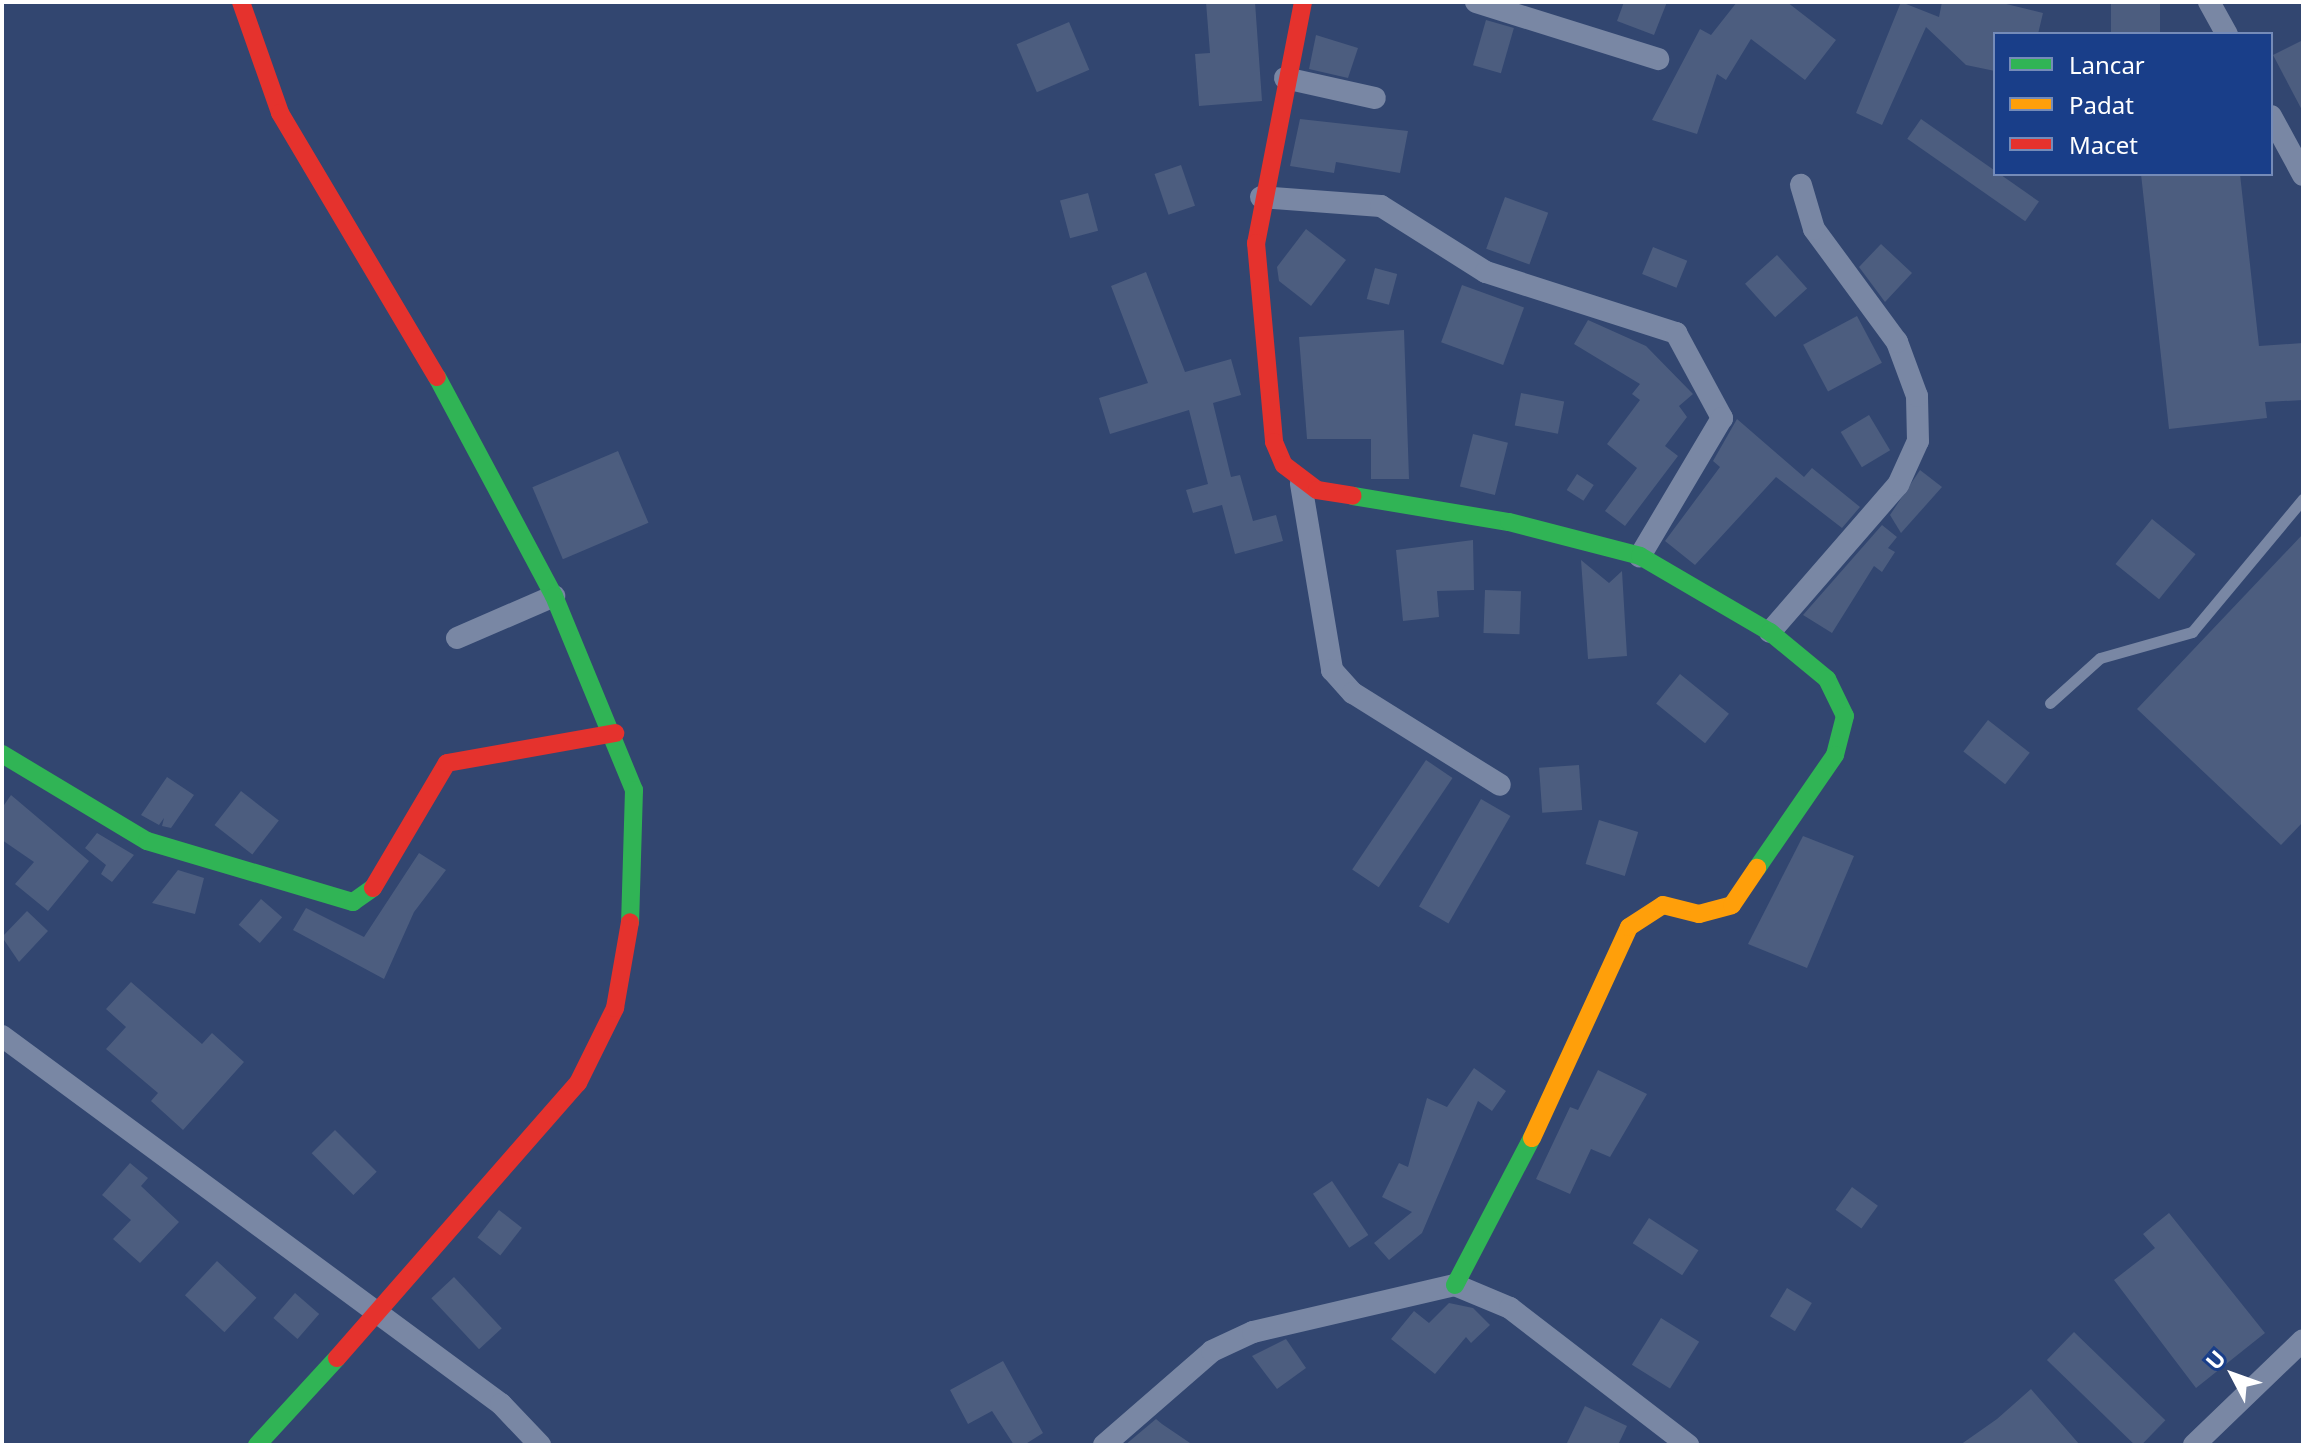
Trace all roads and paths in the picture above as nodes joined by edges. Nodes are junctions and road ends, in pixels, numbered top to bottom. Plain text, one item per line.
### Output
1 (241, 2) edge
2 (1303, 2) edge
3 (1476, 2) edge
4 (2209, 2) edge
5 (2226, 32) edge
6 (1658, 59) dead end
7 (1285, 78) junction
8 (1375, 98) dead end
9 (2273, 120) edge
10 (2303, 175) edge
11 (1801, 185) dead end
12 (1261, 197) junction
13 (1301, 484) junction
14 (2303, 499) edge
15 (1640, 556) junction
16 (554, 596) junction
17 (1770, 632) junction
18 (457, 638) dead end
19 (2050, 703) dead end
20 (615, 733) junction
21 (2, 755) edge
22 (1500, 785) dead end
23 (2, 1036) edge
24 (1455, 1285) junction
25 (380, 1314) junction
26 (2303, 1340) edge
27 (257, 1445) edge
28 (540, 1445) edge
29 (1104, 1445) edge
30 (1688, 1445) edge
31 (2194, 1445) edge

1 - 16 street
2 - 7 street
3 - 6 street
4 - 5 street
7 - 8 street
7 - 12 street
9 - 10 street
11 - 17 street
12 - 13 street
12 - 15 street
13 - 15 street
13 - 22 street
14 - 19 lane
15 - 17 street
16 - 18 street
16 - 20 street
17 - 24 street
20 - 21 street
20 - 25 street
23 - 25 street
24 - 29 street
24 - 30 street
25 - 27 street
25 - 28 street
26 - 31 street

